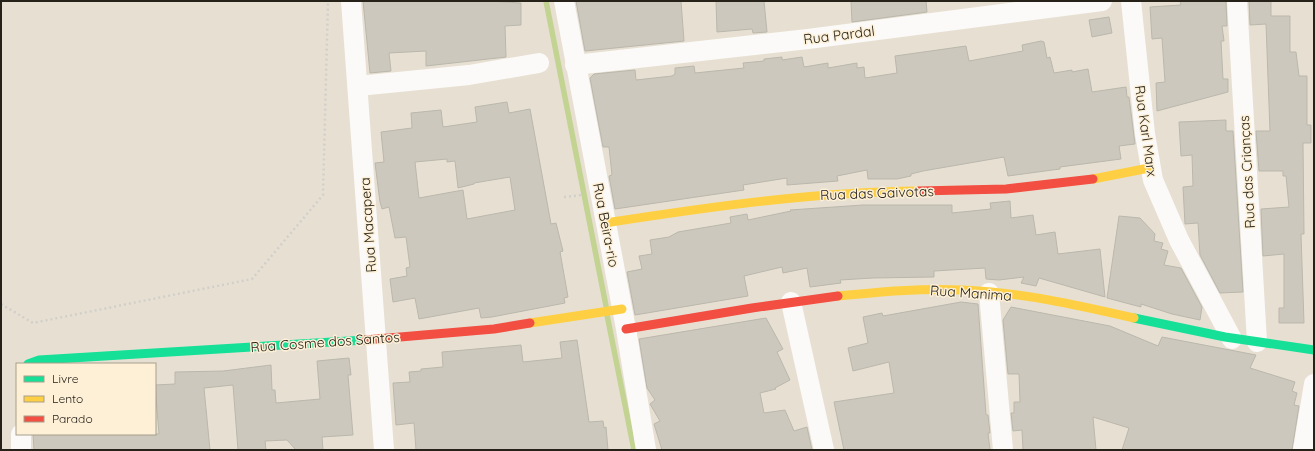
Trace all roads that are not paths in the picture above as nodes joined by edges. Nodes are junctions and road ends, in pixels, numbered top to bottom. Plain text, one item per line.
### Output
1 (351, 1) edge
2 (564, 1) edge
3 (1102, 1) edge
4 (1131, 1) edge
5 (1237, 1) edge
6 (539, 63) dead end
7 (575, 65) junction
8 (358, 86) junction
9 (1149, 168) junction
10 (605, 223) junction
11 (989, 293) junction
12 (790, 302) junction
13 (617, 310) junction
14 (626, 329) junction
15 (1232, 338) junction
16 (377, 339) junction
17 (1257, 342) junction
18 (1314, 350) edge
19 (31, 363) edge
20 (1314, 384) edge
21 (20, 435) edge
22 (21, 450) edge
23 (384, 450) edge
24 (646, 450) edge
25 (824, 450) edge
26 (1003, 450) edge
27 (1303, 450) edge

1 - 8 street, Rua Macapera
2 - 7 street, Rua Beira-rio
3 - 7 street, Rua Pardal
4 - 9 street, Rua Karl Marx
5 - 17 street, Rua das Crianças
6 - 8 street
7 - 10 street, Rua Beira-rio
8 - 16 street, Rua Macapera
9 - 10 street, Rua das Gaivotas
9 - 15 street, Rua Karl Marx
10 - 13 street, Rua Beira-rio
11 - 12 street, Rua Manima
11 - 15 street, Rua Manima
11 - 26 street
12 - 14 street, Rua Manima
12 - 25 street
13 - 14 street, Rua Beira-rio
13 - 16 street, Rua Cosme dos Santos
14 - 24 street, Rua Beira-rio
15 - 17 street, Rua Manima
16 - 19 street, Rua Cosme dos Santos
16 - 23 street, Rua Macapera
17 - 18 street, Rua Manima
20 - 27 street
21 - 22 street

